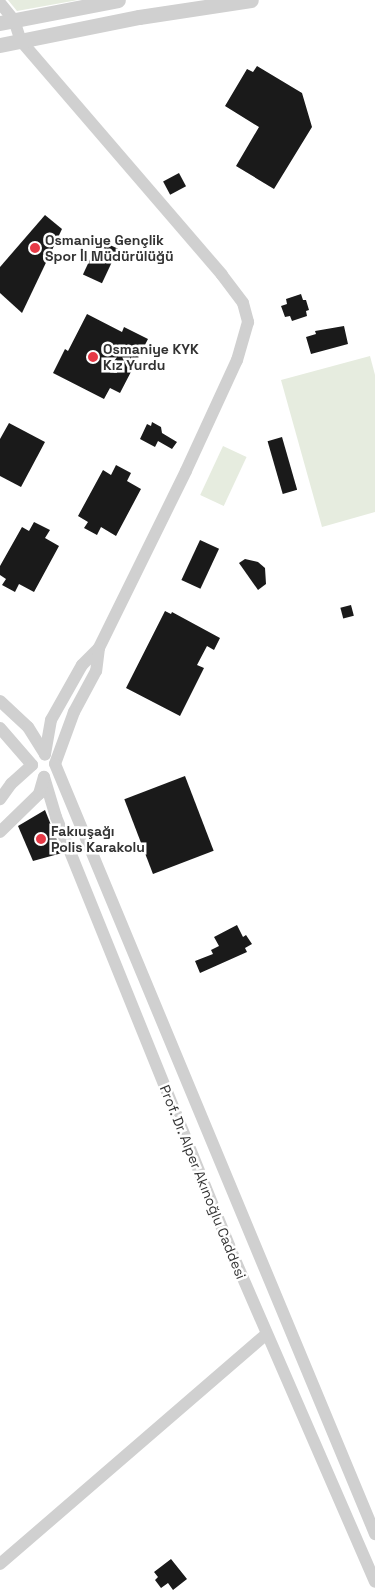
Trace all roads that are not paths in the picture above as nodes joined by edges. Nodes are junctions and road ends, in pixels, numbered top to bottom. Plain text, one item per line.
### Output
1 (118, 0) edge
2 (251, 0) edge
3 (0, 3) edge
4 (7, 22) edge
5 (21, 41) junction
6 (0, 45) edge
7 (99, 648) junction
8 (0, 701) edge
9 (50, 725) junction
10 (28, 727) junction
11 (0, 728) edge
12 (46, 754) junction
13 (55, 764) junction
14 (29, 768) junction
15 (44, 777) junction
16 (39, 794) junction
17 (0, 799) edge
18 (52, 803) junction
19 (0, 832) edge
20 (266, 1334) junction
21 (375, 1534) edge
22 (0, 1564) edge
23 (375, 1582) edge

1 - 4 street
2 - 5 street
3 - 4 street
4 - 5 street
5 - 6 street
5 - 7 street
7 - 9 street
7 - 13 street
8 - 10 street
9 - 10 street
9 - 12 street
10 - 12 street
11 - 14 street
12 - 13 street
12 - 14 street
13 - 15 street
13 - 21 street, Prof. Dr. Alper Akınoğlu Caddesi
14 - 15 street
14 - 17 street
15 - 16 street
15 - 18 street, Prof. Dr. Alper Akınoğlu Caddesi
16 - 18 street
16 - 19 street
18 - 20 street, Prof. Dr. Alper Akınoğlu Caddesi
20 - 22 street
20 - 23 street, Prof. Dr. Alper Akınoğlu Caddesi

